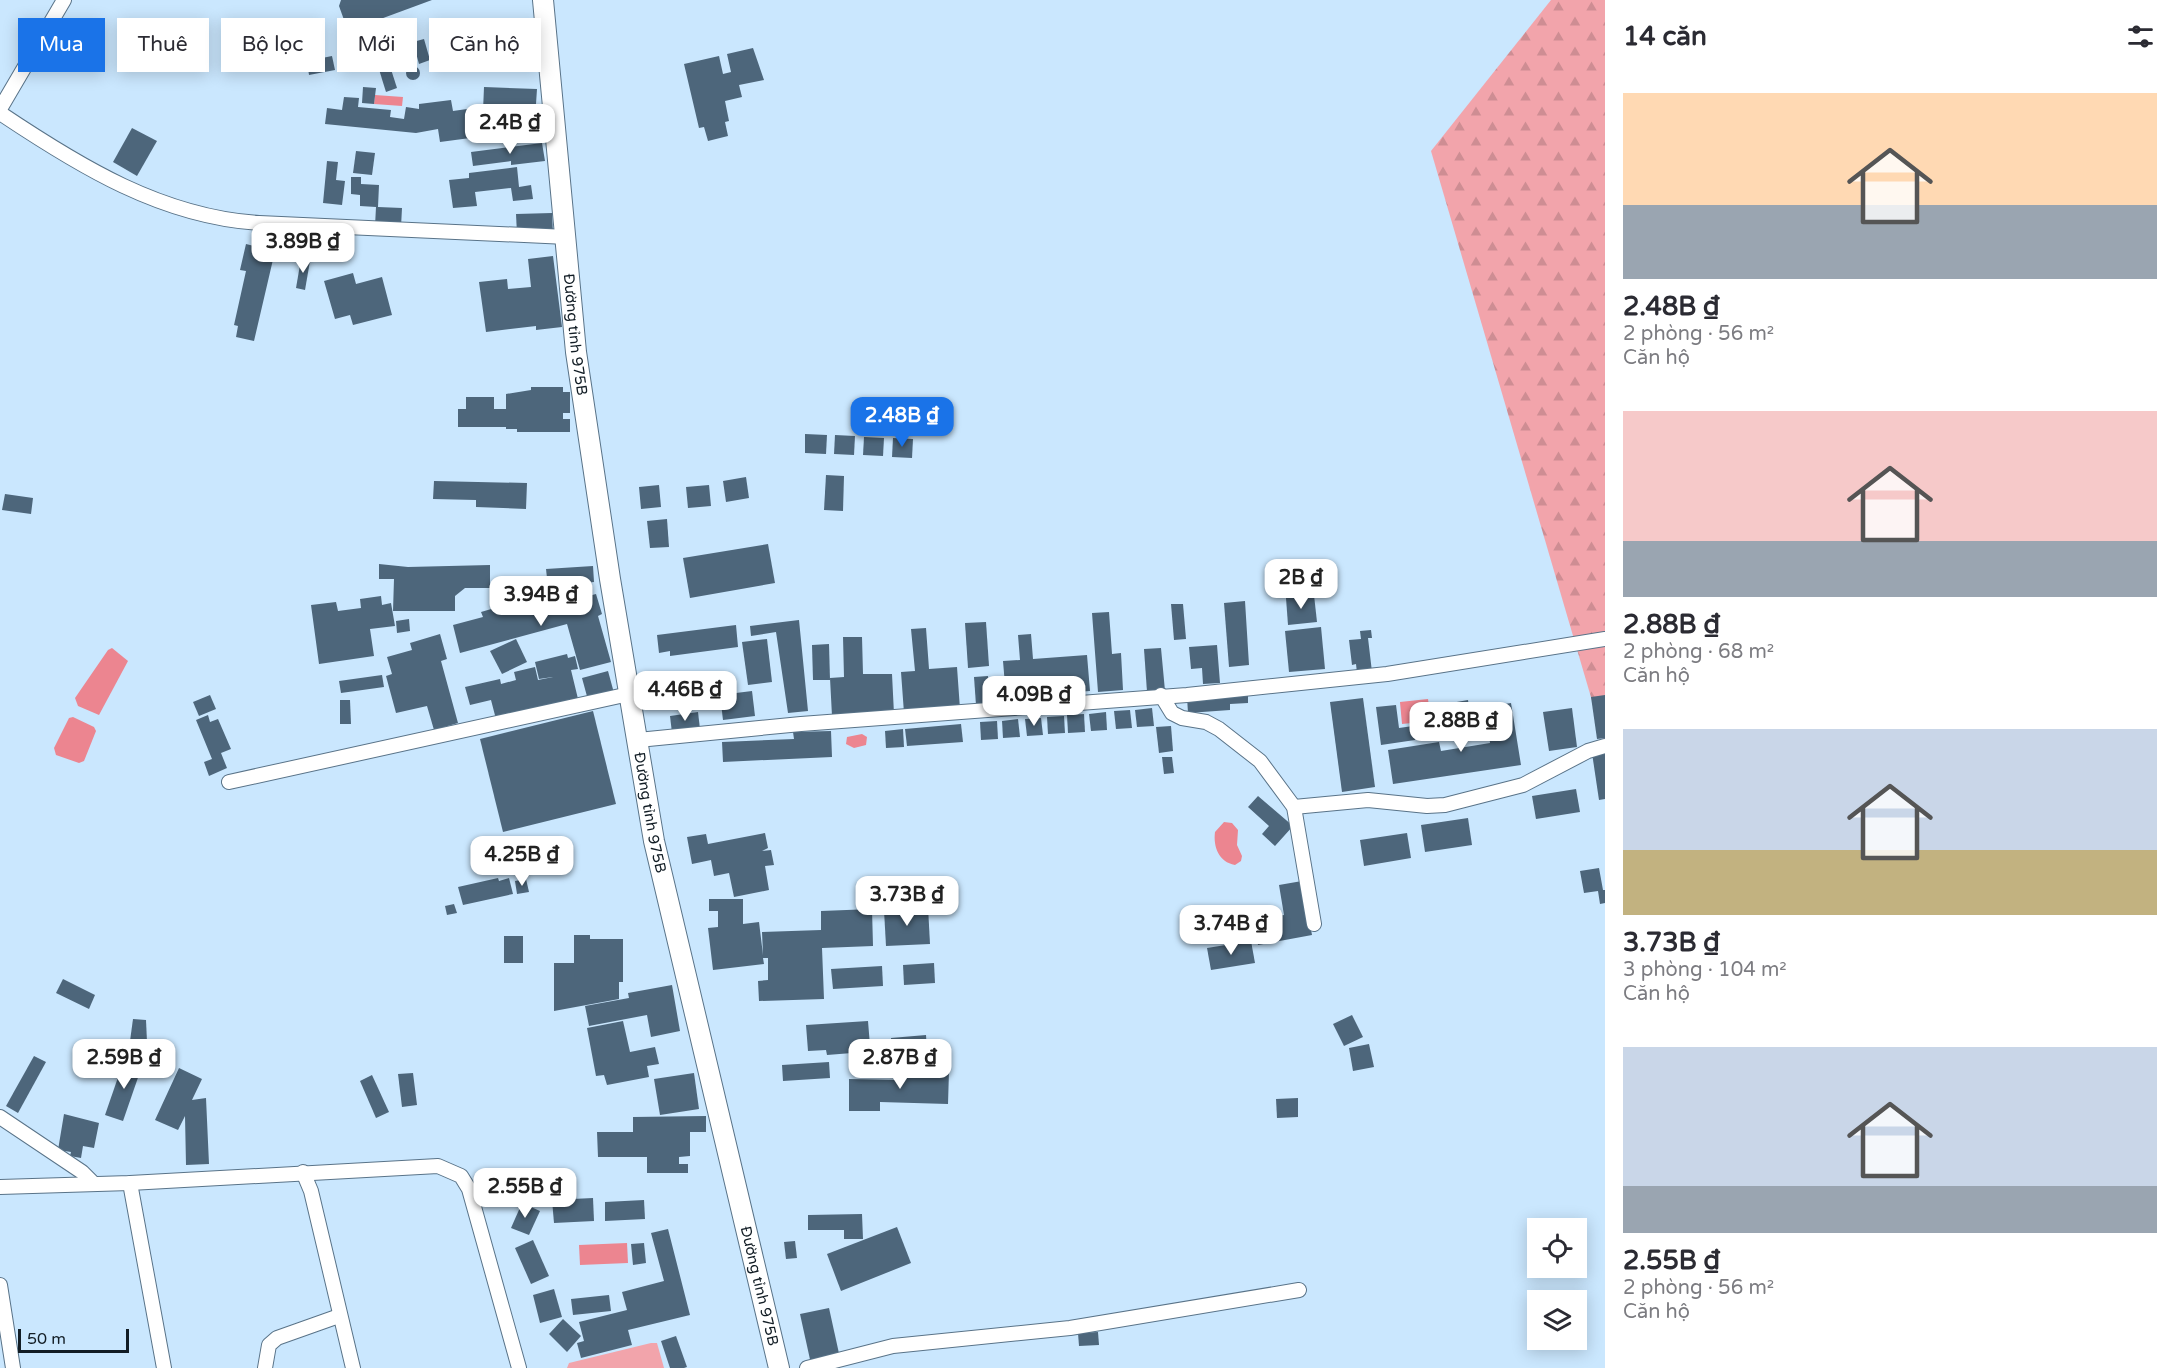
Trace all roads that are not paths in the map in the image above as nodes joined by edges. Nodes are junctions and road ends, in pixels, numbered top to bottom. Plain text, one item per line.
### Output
1 (64, 0) edge
2 (543, 0) edge
3 (0, 109) edge
4 (0, 113) edge
5 (567, 237) junction
6 (1605, 639) edge
7 (629, 694) junction
8 (1161, 695) junction
9 (638, 740) junction
10 (1605, 747) edge
11 (229, 782) dead end
12 (1294, 807) junction
13 (1314, 924) dead end
14 (0, 1117) edge
15 (303, 1172) junction
16 (94, 1184) junction
17 (130, 1184) junction
18 (0, 1187) edge
19 (0, 1285) edge
20 (1299, 1290) dead end
21 (339, 1316) junction
22 (4, 1342) edge
23 (13, 1368) edge
24 (164, 1368) edge
25 (265, 1368) edge
26 (353, 1368) edge
27 (519, 1368) edge
28 (779, 1368) edge
29 (807, 1368) edge

1 - 3 street
2 - 5 main road, Đường tỉnh 975B
4 - 5 street
5 - 7 main road, Đường tỉnh 975B
6 - 8 street
7 - 9 main road, Đường tỉnh 975B
7 - 11 street
8 - 9 street
8 - 12 street
9 - 28 main road, Đường tỉnh 975B
10 - 12 street
12 - 13 street
14 - 16 street
15 - 17 street
15 - 21 street
15 - 27 street
16 - 17 street
16 - 18 street
17 - 24 street
19 - 22 street
20 - 29 street
21 - 25 street
21 - 26 street
22 - 23 street

